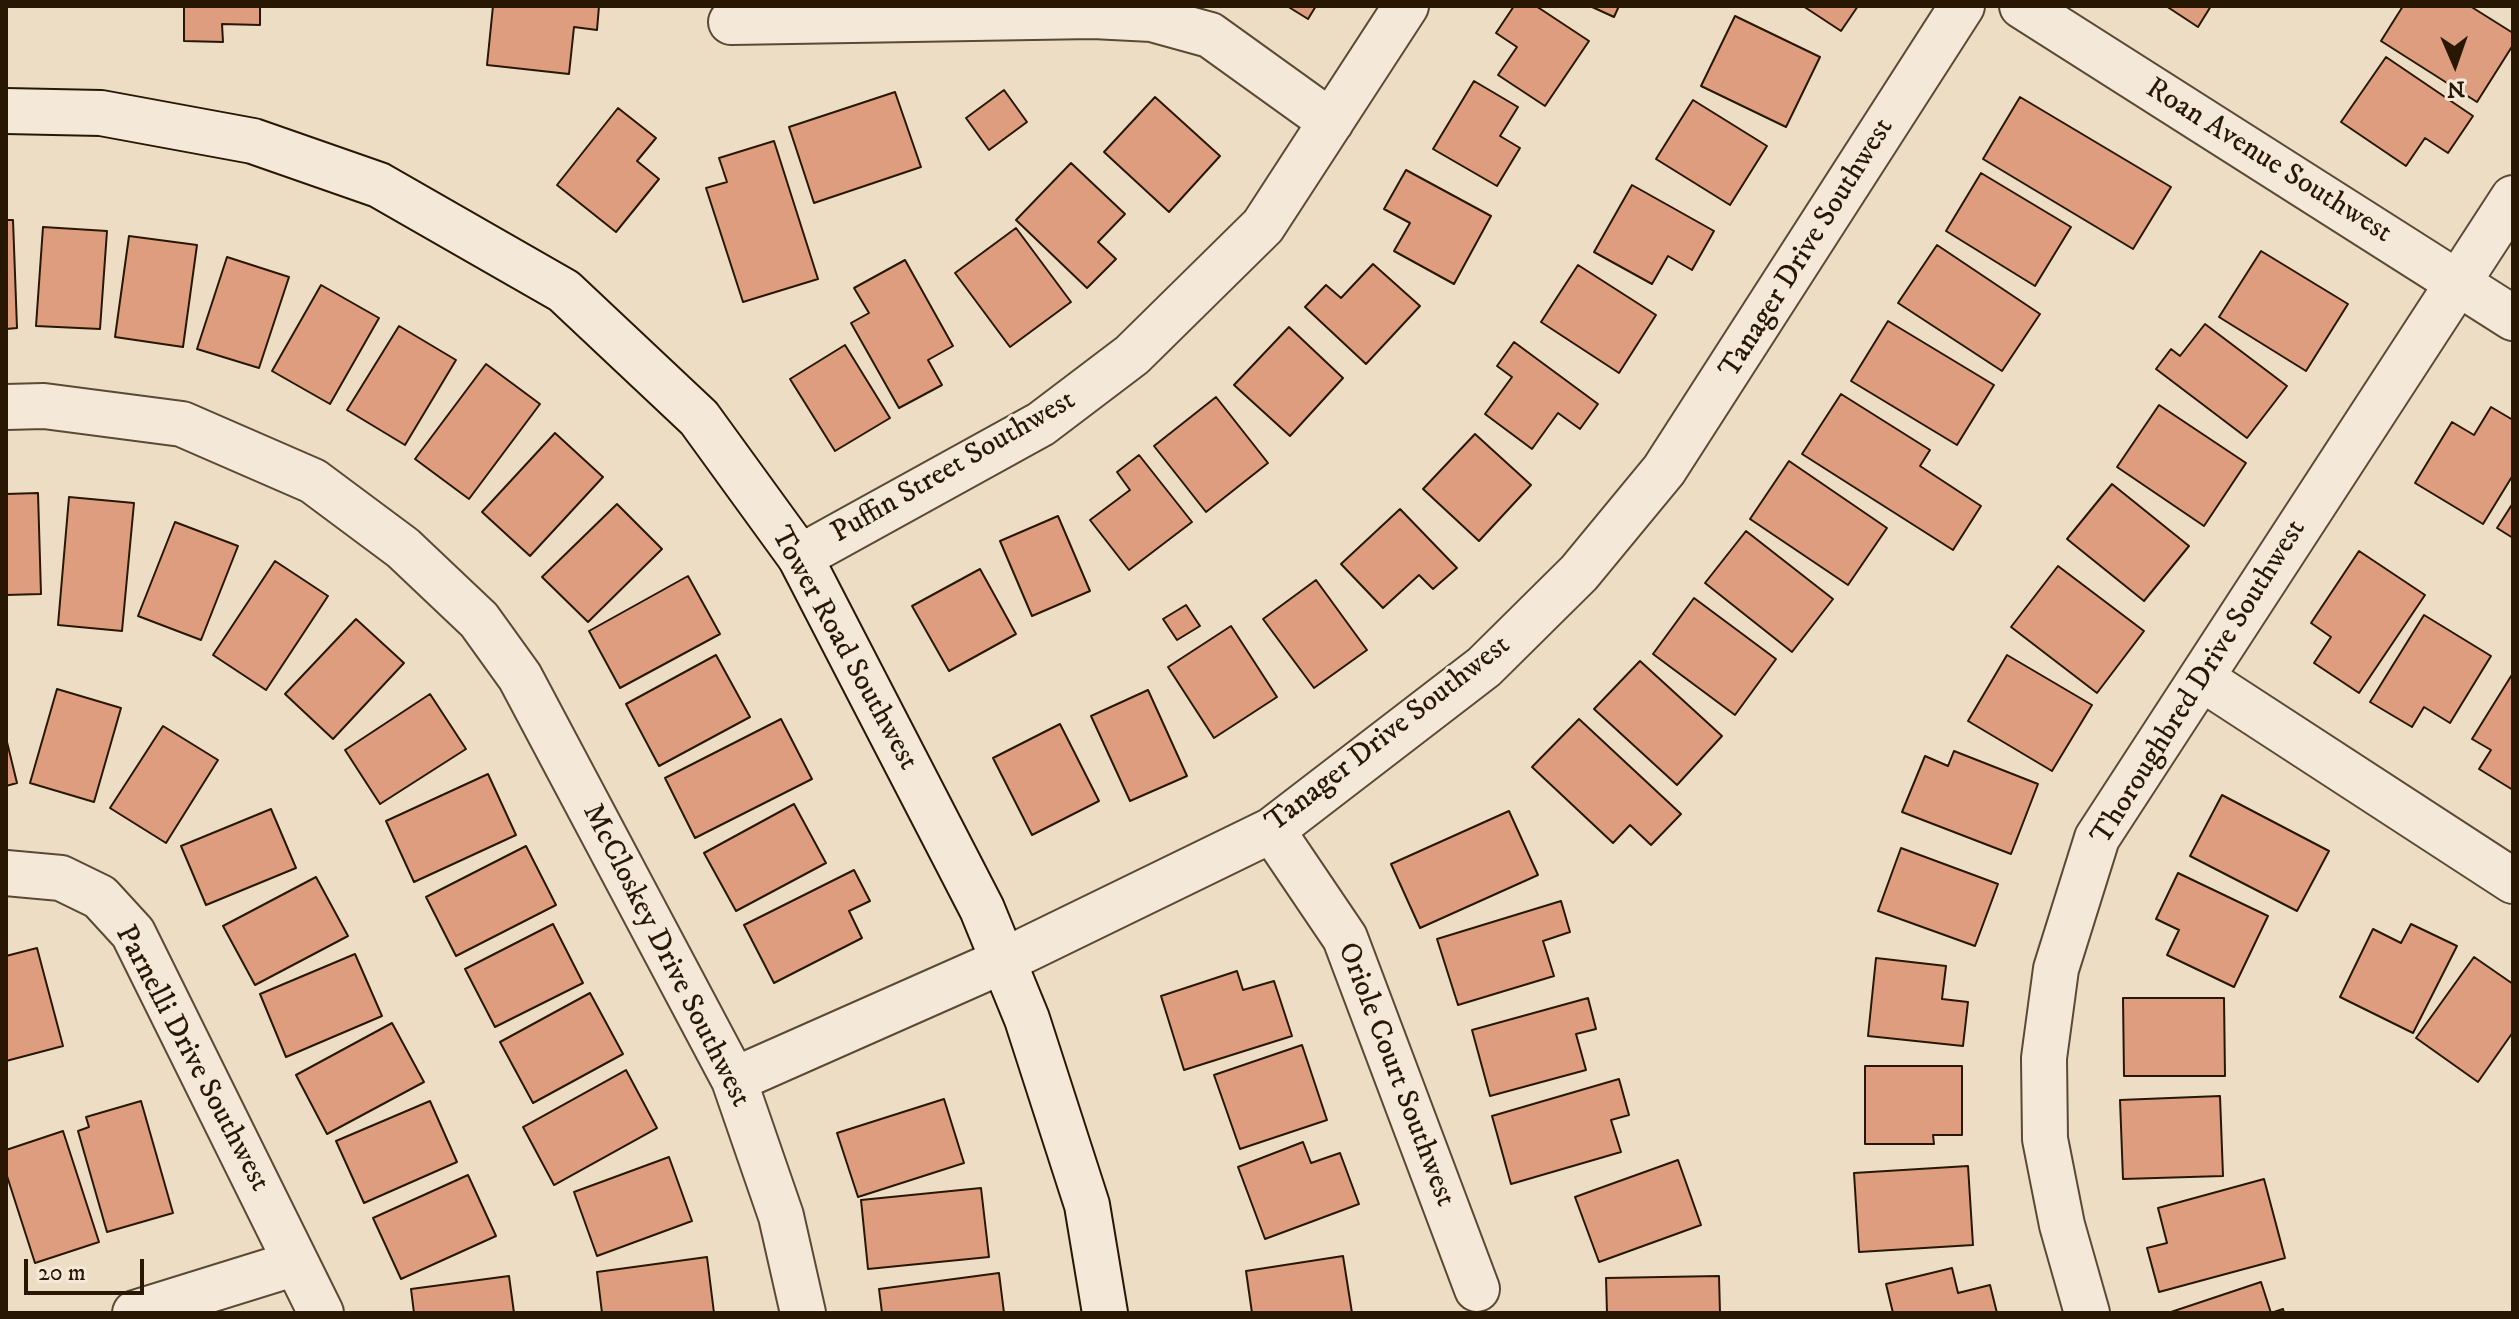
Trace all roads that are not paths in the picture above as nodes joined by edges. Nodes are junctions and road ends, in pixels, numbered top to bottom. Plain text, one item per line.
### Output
1 (1406, 6) edge
2 (1962, 6) edge
3 (2022, 6) edge
4 (731, 22) dead end
5 (6, 111) edge
6 (1331, 122) junction
7 (2513, 198) edge
8 (2457, 282) junction
9 (2513, 318) edge
10 (6, 407) edge
11 (800, 557) junction
12 (2201, 678) junction
13 (1272, 830) junction
14 (6, 873) edge
15 (2513, 881) edge
16 (1005, 960) junction
17 (734, 1080) junction
18 (296, 1263) junction
19 (1477, 1289) dead end
20 (135, 1313) edge
21 (321, 1313) edge
22 (803, 1313) edge
23 (1105, 1313) edge
24 (2087, 1313) edge

1 - 6 street, Puffin Street Southwest
2 - 13 street, Tanager Drive Southwest
3 - 8 street, Roan Avenue Southwest
4 - 6 street
5 - 11 street, Tower Road Southwest
6 - 11 street, Puffin Street Southwest
7 - 8 street, Thoroughbred Drive Southwest
8 - 9 street, Roan Avenue Southwest
8 - 12 street, Thoroughbred Drive Southwest
10 - 17 street, McCloskey Drive Southwest
11 - 16 street, Tower Road Southwest
12 - 15 street
12 - 24 street, Thoroughbred Drive Southwest
13 - 16 street, Tanager Drive Southwest
13 - 19 street, Oriole Court Southwest
14 - 18 street, Parnelli Drive Southwest
16 - 17 street, Tanager Drive Southwest
16 - 23 street, Tower Road Southwest
17 - 22 street, McCloskey Drive Southwest
18 - 20 street
18 - 21 street, Parnelli Drive Southwest

